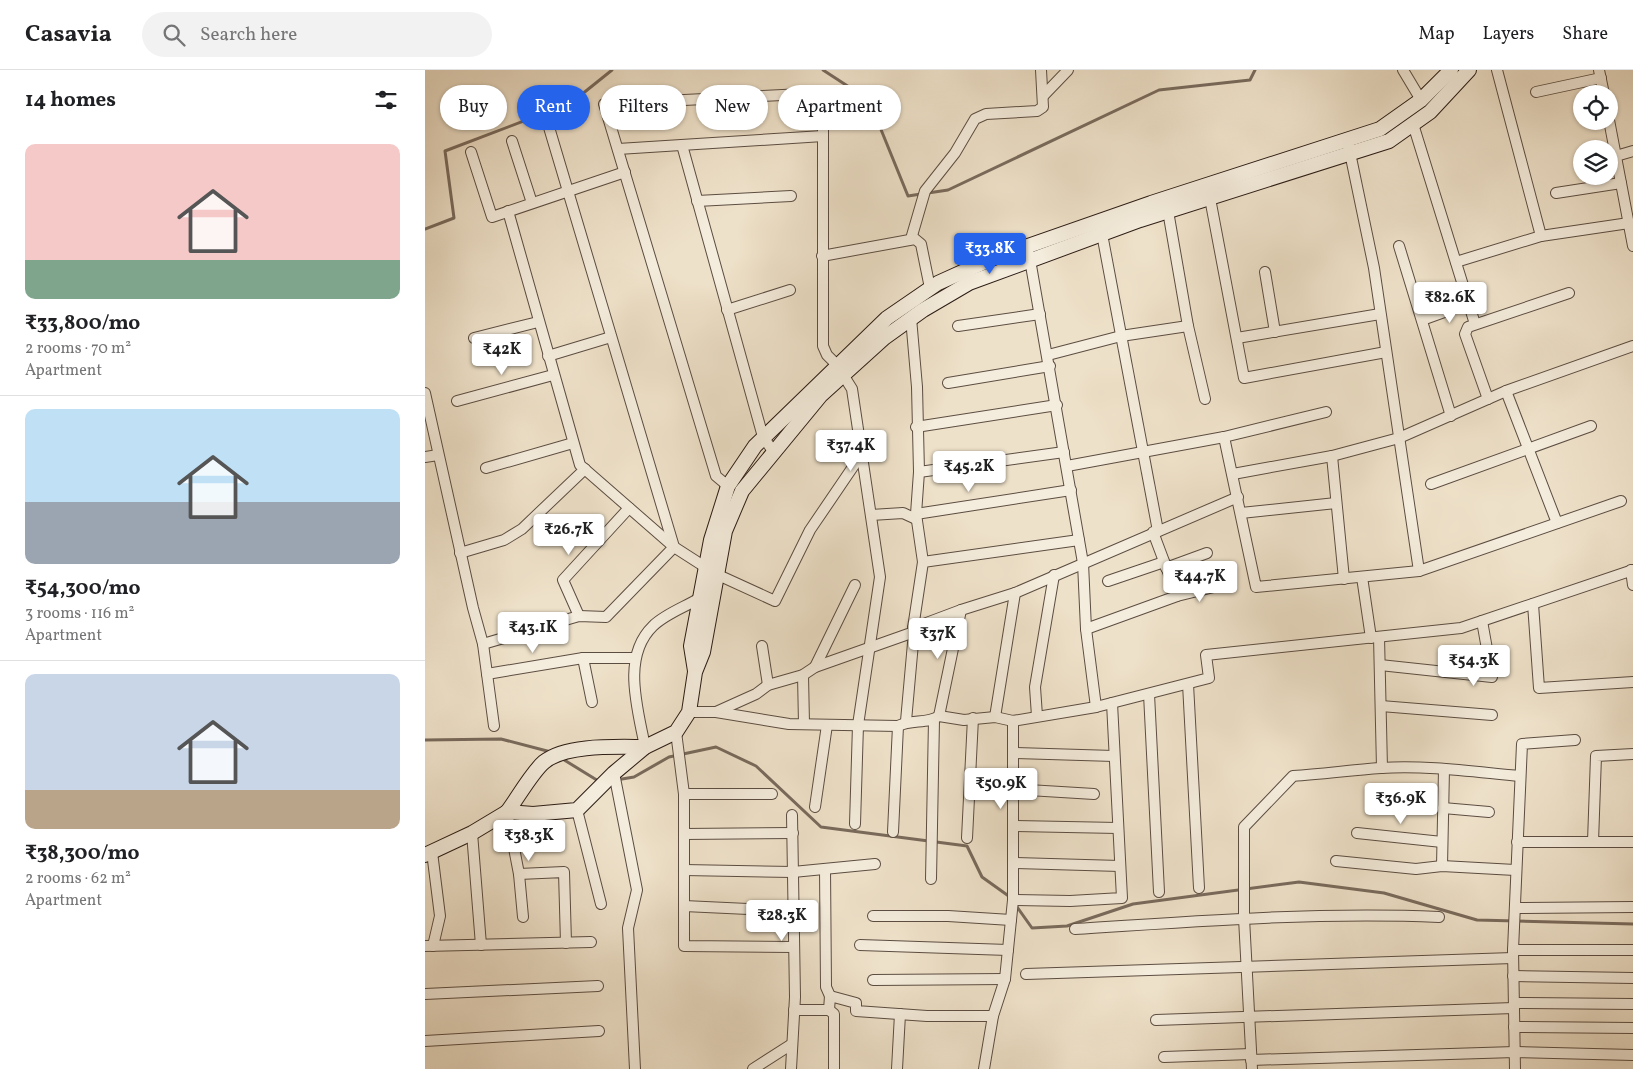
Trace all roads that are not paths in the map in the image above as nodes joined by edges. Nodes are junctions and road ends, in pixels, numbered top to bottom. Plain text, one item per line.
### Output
1 (1041, 70) edge
2 (1068, 70) edge
3 (1403, 70) edge
4 (1451, 70) edge
5 (1469, 70) edge
6 (1497, 70) edge
7 (1600, 74) edge
8 (1536, 92) dead end
9 (1043, 96) junction
10 (1421, 100) junction
11 (1413, 124) junction
12 (550, 130) edge
13 (823, 136) junction
14 (512, 141) dead end
15 (682, 145) junction
16 (1349, 147) junction
17 (618, 150) junction
18 (471, 152) dead end
19 (1633, 152) edge
20 (1618, 156) edge
21 (1618, 167) edge
22 (625, 172) junction
23 (1621, 183) junction
24 (568, 191) junction
25 (1209, 192) junction
26 (1556, 193) dead end
27 (791, 196) dead end
28 (697, 201) junction
29 (531, 203) junction
30 (508, 211) junction
31 (1169, 211) junction
32 (1629, 223) junction
33 (1102, 234) junction
34 (1541, 236) junction
35 (911, 239) junction
36 (1028, 246) junction
37 (1399, 246) dead end
38 (1633, 246) edge
39 (822, 256) junction
40 (1031, 260) junction
41 (1456, 262) junction
42 (1265, 272) dead end
43 (931, 288) junction
44 (789, 290) dead end
45 (1569, 293) dead end
46 (1469, 303) junction
47 (727, 310) junction
48 (1040, 314) junction
49 (1380, 314) junction
50 (911, 318) junction
51 (1422, 320) junction
52 (538, 322) junction
53 (1475, 324) junction
54 (958, 326) dead end
55 (1188, 326) junction
56 (1275, 332) junction
57 (1121, 336) junction
58 (611, 337) junction
59 (474, 338) dead end
60 (1237, 338) junction
61 (1633, 346) edge
62 (1386, 352) junction
63 (548, 356) junction
64 (1049, 360) junction
65 (841, 369) junction
66 (553, 376) junction
67 (948, 383) dead end
68 (1506, 391) junction
69 (425, 393) edge
70 (1205, 399) dead end
71 (1488, 399) junction
72 (457, 401) dead end
73 (1057, 406) junction
74 (1326, 412) dead end
75 (1451, 416) junction
76 (1591, 426) dead end
77 (917, 427) junction
78 (1225, 437) junction
79 (763, 438) junction
80 (1399, 438) junction
81 (573, 443) junction
82 (1528, 449) junction
83 (773, 451) junction
84 (1065, 452) junction
85 (1143, 452) junction
86 (438, 455) junction
87 (861, 455) junction
88 (1332, 456) junction
89 (425, 457) edge
90 (1067, 466) junction
91 (486, 468) dead end
92 (585, 470) junction
93 (919, 472) junction
94 (1233, 474) junction
95 (1431, 484) dead end
96 (728, 486) junction
97 (1071, 490) junction
98 (1238, 497) junction
99 (1621, 501) dead end
100 (1337, 503) junction
101 (629, 508) junction
102 (1241, 513) junction
103 (916, 514) junction
104 (871, 515) junction
105 (1557, 523) junction
106 (1155, 531) junction
107 (1079, 540) junction
108 (674, 547) junction
109 (460, 553) junction
110 (1207, 553) dead end
111 (923, 562) junction
112 (1083, 563) junction
113 (1165, 565) junction
114 (1632, 570) edge
115 (711, 571) junction
116 (1419, 571) junction
117 (1054, 574) junction
118 (1362, 577) junction
119 (1344, 580) junction
120 (1108, 581) dead end
121 (855, 585) dead end
122 (1633, 585) edge
123 (1218, 586) dead end
124 (1015, 593) junction
125 (1177, 596) junction
126 (700, 598) junction
127 (1533, 604) junction
128 (961, 610) junction
129 (579, 616) junction
130 (1482, 621) junction
131 (1086, 629) junction
132 (914, 630) junction
133 (1375, 638) junction
134 (483, 644) junction
135 (762, 646) dead end
136 (871, 648) junction
137 (583, 658) junction
138 (635, 658) junction
139 (1380, 665) junction
140 (815, 667) junction
141 (695, 672) junction
142 (487, 674) junction
143 (803, 675) junction
144 (1633, 682) edge
145 (1188, 684) junction
146 (768, 685) junction
147 (1149, 694) junction
148 (592, 702) dead end
149 (1112, 703) junction
150 (1381, 706) junction
151 (1096, 707) junction
152 (689, 712) junction
153 (716, 712) junction
154 (1492, 715) dead end
155 (995, 716) junction
156 (1037, 716) junction
157 (937, 718) junction
158 (973, 718) junction
159 (1013, 721) junction
160 (805, 724) junction
161 (902, 724) junction
162 (827, 725) junction
163 (858, 725) junction
164 (495, 726) dead end
165 (676, 732) junction
166 (1575, 740) dead end
167 (645, 747) junction
168 (1013, 753) junction
169 (1633, 754) edge
170 (1114, 756) junction
171 (1382, 768) junction
172 (1444, 769) junction
173 (614, 773) junction
174 (1520, 776) junction
175 (1013, 788) junction
176 (683, 794) junction
177 (772, 794) dead end
178 (1094, 794) dead end
179 (815, 808) dead end
180 (1443, 808) junction
181 (577, 810) junction
182 (507, 812) junction
183 (1489, 812) dead end
184 (793, 815) dead end
185 (855, 824) dead end
186 (1013, 826) junction
187 (1118, 828) junction
188 (893, 832) dead end
189 (472, 833) junction
190 (793, 833) junction
191 (1357, 833) dead end
192 (684, 834) junction
193 (967, 838) dead end
194 (1443, 842) junction
195 (1517, 842) junction
196 (1593, 842) junction
197 (1633, 842) edge
198 (428, 853) edge
199 (1336, 861) dead end
200 (1014, 862) junction
201 (875, 864) dead end
202 (1120, 866) junction
203 (1442, 866) junction
204 (825, 869) junction
205 (684, 870) junction
206 (1515, 870) junction
207 (793, 872) junction
208 (519, 874) junction
209 (931, 880) dead end
210 (1199, 888) dead end
211 (1159, 892) dead end
212 (1013, 903) junction
213 (601, 904) dead end
214 (684, 906) junction
215 (1633, 907) edge
216 (794, 911) junction
217 (1514, 915) junction
218 (873, 916) dead end
219 (523, 917) dead end
220 (1439, 917) dead end
221 (1243, 918) junction
222 (1011, 920) junction
223 (1075, 929) dead end
224 (591, 942) dead end
225 (567, 943) junction
226 (481, 945) junction
227 (860, 945) dead end
228 (429, 946) edge
229 (794, 947) junction
230 (1008, 950) junction
231 (1633, 950) edge
232 (1513, 954) junction
233 (1247, 967) junction
234 (1026, 974) dead end
235 (1513, 976) junction
236 (1633, 978) edge
237 (1005, 979) junction
238 (873, 980) dead end
239 (598, 986) dead end
240 (425, 994) edge
241 (830, 996) junction
242 (1633, 1004) edge
243 (1514, 1006) junction
244 (794, 1010) junction
245 (829, 1010) junction
246 (900, 1014) junction
247 (993, 1016) junction
248 (1249, 1016) junction
249 (1156, 1020) dead end
250 (1514, 1027) junction
251 (1633, 1028) edge
252 (599, 1031) dead end
253 (425, 1041) edge
254 (792, 1044) junction
255 (1515, 1052) junction
256 (1633, 1056) edge
257 (1164, 1057) dead end
258 (1252, 1061) edge
259 (635, 1069) edge
260 (753, 1069) edge
261 (791, 1069) edge
262 (834, 1069) edge
263 (897, 1069) edge
264 (984, 1069) edge
265 (1515, 1069) edge

1 - 9 street
2 - 9 street
3 - 10 street
4 - 10 street
5 - 11 street
6 - 34 street
7 - 8 street
9 - 35 street
10 - 16 street
11 - 16 street
11 - 41 street
12 - 24 street
13 - 15 street
13 - 17 street
13 - 39 street
14 - 29 street
15 - 17 street
15 - 28 street
16 - 25 street
16 - 49 street
17 - 22 street
18 - 30 street
19 - 20 street
21 - 23 street
22 - 24 street
22 - 96 street
23 - 26 street
23 - 32 street
24 - 29 street
24 - 58 street
25 - 31 street
25 - 36 street
25 - 60 street
27 - 28 street
28 - 47 street
29 - 30 street
30 - 52 street
31 - 33 street
31 - 55 street
32 - 34 street
32 - 38 street
33 - 40 street
33 - 57 street
34 - 41 street
35 - 39 street
35 - 43 street
36 - 40 street
36 - 43 street
37 - 51 street
39 - 65 street
40 - 48 street
40 - 50 street
41 - 46 street
42 - 56 street
43 - 65 street
44 - 47 street
45 - 53 street
46 - 51 street
46 - 53 street
47 - 79 street
48 - 54 street
48 - 64 street
49 - 56 street
49 - 62 street
50 - 65 street
50 - 77 street
51 - 75 street
52 - 59 street
52 - 63 street
53 - 71 street
55 - 57 street
55 - 70 street
56 - 60 street
57 - 64 street
57 - 85 street
58 - 63 street
58 - 108 street
60 - 62 street
61 - 68 street
62 - 80 street
63 - 66 street
64 - 67 street
64 - 73 street
65 - 79 street
65 - 83 street
65 - 87 street
66 - 72 street
66 - 81 street
68 - 71 street
68 - 82 street
69 - 86 street
71 - 75 street
73 - 77 street
73 - 84 street
74 - 78 street
75 - 80 street
76 - 82 street
77 - 93 street
78 - 85 street
78 - 94 street
79 - 83 street
79 - 96 street
80 - 88 street
80 - 116 street
81 - 91 street
81 - 92 street
82 - 95 street
82 - 105 street
83 - 115 street
84 - 90 street
84 - 93 street
85 - 90 street
85 - 106 street
86 - 89 street
86 - 109 street
87 - 104 street
87 - 115 street
88 - 94 street
88 - 100 street
90 - 97 street
92 - 101 street
92 - 109 street
93 - 103 street
94 - 98 street
96 - 115 street
97 - 103 street
97 - 107 street
98 - 102 street
98 - 106 street
99 - 105 street
100 - 102 street
100 - 119 street
101 - 108 street
101 - 129 street
102 - 119 street
103 - 104 street
103 - 111 street
104 - 136 street
105 - 116 street
106 - 112 street
106 - 113 street
107 - 111 street
107 - 112 street
108 - 115 street
108 - 129 street
109 - 134 street
110 - 113 street
111 - 132 street
112 - 117 street
112 - 131 street
113 - 120 street
113 - 125 street
114 - 122 street
114 - 127 street
115 - 126 street
115 - 141 street
116 - 118 street
117 - 124 street
117 - 156 street
118 - 119 street
118 - 133 street
121 - 140 street
123 - 125 street
124 - 128 street
124 - 155 street
125 - 131 street
126 - 138 street
126 - 141 street
127 - 130 street
127 - 144 street
128 - 132 street
128 - 157 street
129 - 134 street
130 - 133 street
130 - 139 street
131 - 151 street
132 - 136 street
132 - 161 street
133 - 139 street
133 - 145 street
134 - 142 street
135 - 146 street
136 - 140 street
136 - 163 street
137 - 138 street
137 - 142 street
137 - 148 street
138 - 167 street
139 - 150 street
140 - 143 street
141 - 152 street
142 - 164 street
143 - 146 street
143 - 160 street
145 - 147 street
145 - 210 street
146 - 153 street
147 - 149 street
147 - 211 street
149 - 151 street
149 - 170 street
150 - 154 street
150 - 171 street
151 - 156 street
152 - 153 street
152 - 165 street
153 - 160 street
155 - 158 street
155 - 159 street
156 - 159 street
157 - 158 street
157 - 161 street
157 - 209 street
158 - 193 street
159 - 168 street
160 - 162 street
161 - 163 street
161 - 188 street
162 - 163 street
162 - 179 street
163 - 185 street
165 - 167 street
165 - 176 street
166 - 174 street
167 - 173 street
167 - 182 street
168 - 170 street
168 - 175 street
169 - 196 street
170 - 187 street
171 - 172 street
171 - 221 street
172 - 174 street
172 - 180 street
173 - 181 street
173 - 259 street
174 - 195 street
175 - 178 street
175 - 186 street
176 - 177 street
176 - 192 street
180 - 183 street
180 - 194 street
181 - 182 street
181 - 213 street
182 - 189 street
182 - 208 street
184 - 190 street
186 - 187 street
186 - 200 street
187 - 202 street
189 - 198 street
189 - 226 street
190 - 192 street
190 - 207 street
191 - 194 street
192 - 205 street
194 - 203 street
195 - 196 street
195 - 206 street
196 - 197 street
198 - 228 street
199 - 203 street
200 - 202 street
200 - 212 street
201 - 204 street
202 - 212 street
203 - 206 street
204 - 207 street
204 - 241 street
205 - 207 street
205 - 214 street
206 - 217 street
207 - 216 street
208 - 219 street
208 - 225 street
212 - 222 street
214 - 216 street
214 - 229 street
215 - 217 street
216 - 229 street
217 - 232 street
218 - 222 street
220 - 221 street
221 - 223 street
221 - 233 street
222 - 230 street
224 - 225 street
225 - 226 street
226 - 228 street
227 - 230 street
229 - 244 street
230 - 237 street
231 - 232 street
232 - 233 street
232 - 235 street
233 - 234 street
233 - 248 street
235 - 236 street
235 - 243 street
237 - 238 street
237 - 247 street
239 - 240 street
241 - 245 street
241 - 246 street
242 - 243 street
243 - 248 street
243 - 250 street
244 - 245 street
244 - 254 street
245 - 262 street
246 - 247 street
246 - 263 street
247 - 264 street
248 - 249 street
248 - 258 street
250 - 251 street
250 - 255 street
252 - 253 street
254 - 260 street
254 - 261 street
255 - 256 street
255 - 258 street
255 - 265 street
257 - 258 street

